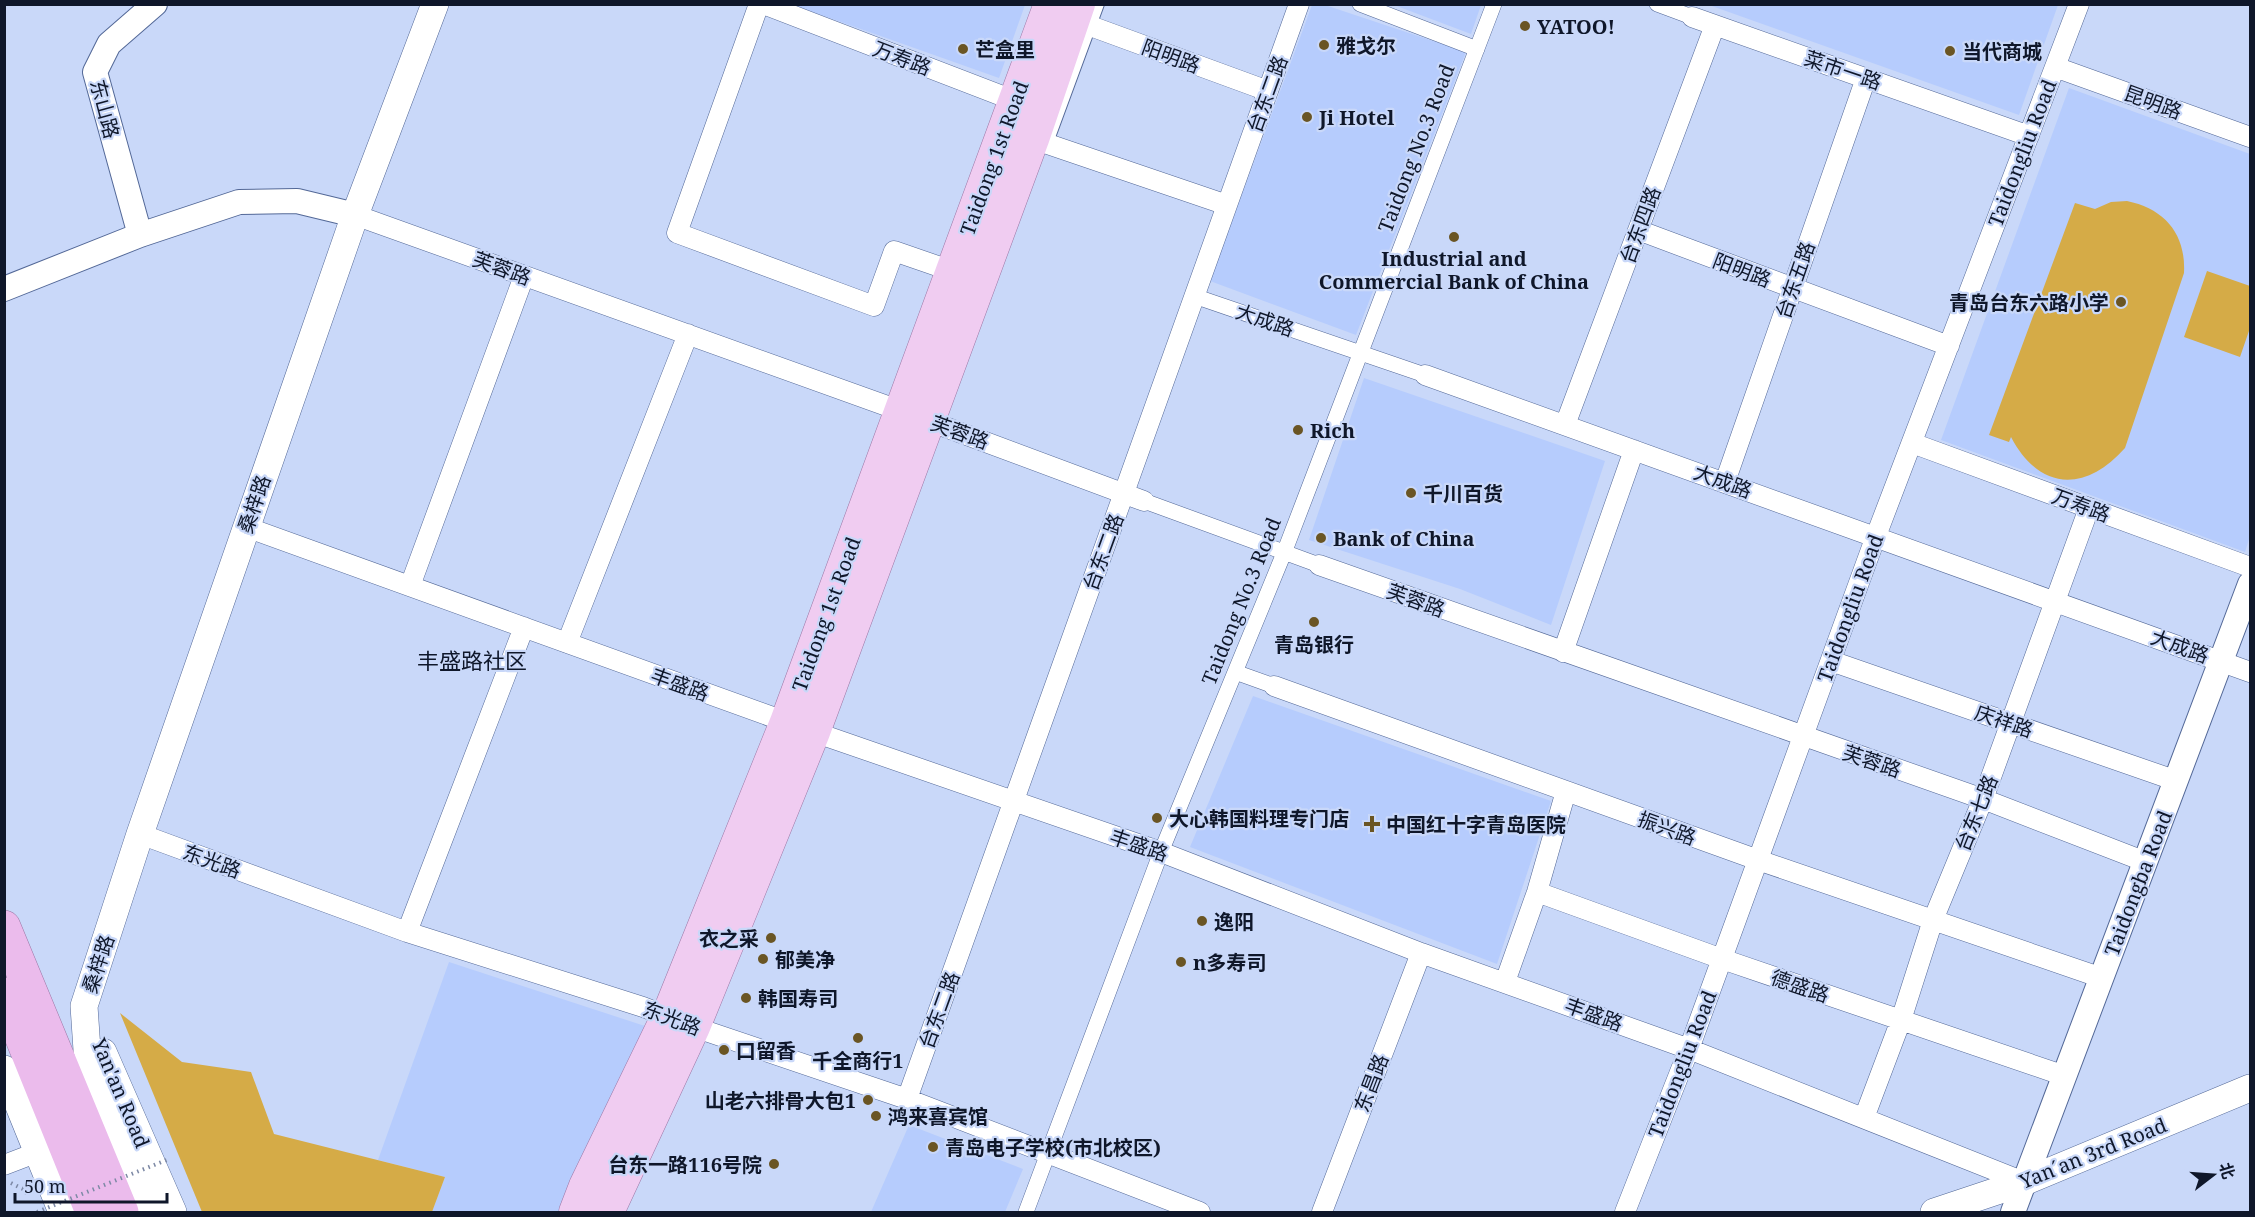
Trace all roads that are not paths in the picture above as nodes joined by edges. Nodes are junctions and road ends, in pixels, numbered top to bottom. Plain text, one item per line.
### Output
1 (155, 4) edge
2 (435, 4) edge
3 (761, 4) edge
4 (1299, 4) edge
5 (1360, 4) edge
6 (1494, 4) edge
7 (1657, 4) edge
8 (2079, 4) edge
9 (1079, 12) edge
10 (1692, 17) joint
11 (1715, 25) junction
12 (1477, 49) junction
13 (2055, 67) junction
14 (1866, 78) junction
15 (1268, 92) junction
16 (1036, 130) junction
17 (2029, 136) junction
18 (2250, 137) edge
19 (1227, 205) junction
20 (355, 215) junction
21 (1638, 230) junction
22 (140, 235) junction
23 (952, 271) junction
24 (524, 276) junction
25 (4, 289) edge
26 (1792, 289) junction
27 (1194, 296) junction
28 (688, 334) junction
29 (1949, 346) junction
30 (1359, 353) junction
31 (1425, 375) joint
32 (924, 414) junction
33 (1565, 425) junction
34 (1912, 443) junction
35 (1634, 450) junction
36 (1725, 482) junction
37 (1124, 493) junction
38 (1144, 501) joint
39 (2089, 508) junction
40 (246, 527) junction
41 (1876, 536) junction
42 (1284, 553) junction
43 (1320, 566) joint
44 (2250, 567) edge
45 (2250, 584) edge
46 (410, 586) junction
47 (2054, 601) junction
48 (524, 627) junction
49 (567, 643) junction
50 (1563, 652) junction
51 (1831, 661) junction
52 (2222, 662) junction
53 (1235, 672) junction
54 (2250, 672) edge
55 (1274, 686) joint
56 (2011, 723) junction
57 (800, 727) junction
58 (1803, 737) junction
59 (2177, 781) junction
60 (1566, 791) junction
61 (1983, 799) junction
62 (1014, 801) junction
63 (140, 834) junction
64 (1161, 852) junction
65 (1758, 860) junction
66 (2146, 862) junction
67 (1537, 892) junction
68 (1933, 920) junction
69 (4, 927) edge
70 (406, 932) junction
71 (1420, 953) junction
72 (1722, 959) junction
73 (2102, 978) junction
74 (1505, 982) junction
75 (4, 994) edge
76 (84, 1006) junction
77 (1901, 1020) junction
78 (680, 1022) junction
79 (1689, 1049) junction
80 (4, 1069) edge
81 (2065, 1076) junction
82 (2250, 1088) edge
83 (907, 1099) junction
84 (1864, 1118) junction
85 (38, 1152) junction
86 (1048, 1154) junction
87 (4, 1164) edge
88 (2024, 1182) junction
89 (62, 1212) edge
90 (92, 1212) edge
91 (122, 1212) edge
92 (151, 1212) edge
93 (173, 1212) edge
94 (575, 1212) edge
95 (608, 1212) edge
96 (1026, 1212) edge
97 (1200, 1212) edge
98 (1322, 1212) edge
99 (1625, 1212) edge
100 (1934, 1212) edge
101 (2013, 1212) edge

1 - 22 street, 东山路
2 - 20 main road, 桑梓路
3 - 16 street, 万寿路
3 - 23 street
4 - 15 street, 台东二路
5 - 12 street
6 - 12 street, Taidong No.3 Road
7 - 10 street, 菜市一路
8 - 13 street, Taidongliu Road
9 - 15 street, 阳明路
9 - 16 main road, Taidong 1st Road
10 - 11 street, 菜市一路
11 - 14 street, 菜市一路
11 - 21 street, 台东四路
12 - 30 street, Taidong No.3 Road
13 - 17 street, Taidongliu Road
13 - 18 street, 昆明路
14 - 17 street, 菜市一路
14 - 26 street, 台东五路
15 - 19 street, 台东二路
16 - 19 street, 万寿路
16 - 23 main road, Taidong 1st Road
16 - 32 main road, Taidong 1st Road
17 - 29 street, Taidongliu Road
19 - 27 street, 台东二路
20 - 22 street
20 - 24 street, 芙蓉路
20 - 40 main road, 桑梓路
21 - 26 street, 阳明路
21 - 33 street, 台东四路
22 - 25 street
23 - 32 main road, Taidong 1st Road
24 - 28 street, 芙蓉路
24 - 46 street
26 - 29 street, 阳明路
26 - 36 street, 台东五路
27 - 30 street, 大成路
27 - 37 street, 台东二路
28 - 32 street, 芙蓉路
28 - 49 street
29 - 34 street, Taidongliu Road
30 - 31 street, 大成路
30 - 42 street, Taidong No.3 Road
31 - 33 street, 大成路
32 - 37 street, 芙蓉路
32 - 57 main road, Taidong 1st Road
33 - 35 street, 大成路
34 - 39 street, 万寿路
34 - 41 street, Taidongliu Road
35 - 36 street, 大成路
35 - 50 street
36 - 41 street, 大成路
37 - 38 street, 芙蓉路
37 - 62 street, 台东二路
38 - 42 street, 芙蓉路
39 - 44 street, 万寿路
39 - 47 street, 台东七路
40 - 46 street, 丰盛路
40 - 63 main road, 桑梓路
41 - 47 street, 大成路
41 - 51 street, Taidongliu Road
42 - 43 street, 芙蓉路
42 - 53 street, Taidong No.3 Road
43 - 50 street, 芙蓉路
45 - 52 street, Taidongba Road
46 - 48 street, 丰盛路
47 - 52 street, 大成路
47 - 56 street, 台东七路
48 - 49 street, 丰盛路
48 - 70 street
49 - 57 street, 丰盛路
50 - 58 street, 芙蓉路
51 - 56 street, 庆祥路
51 - 58 street, Taidongliu Road
52 - 54 street, 大成路
52 - 59 street, Taidongba Road
53 - 55 street, 振兴路
53 - 64 street, Taidong No.3 Road
55 - 60 street, 振兴路
56 - 59 street, 庆祥路
56 - 61 street, 台东七路
57 - 62 street, 丰盛路
57 - 78 main road, Taidong 1st Road
58 - 61 street, 芙蓉路
58 - 65 street, Taidongliu Road
59 - 66 street, Taidongba Road
60 - 65 street, 振兴路
60 - 67 street
61 - 66 street, 芙蓉路
61 - 68 street, 台东七路
62 - 64 street, 丰盛路
62 - 83 street, 台东二路
63 - 70 street, 东光路
63 - 76 main road, 桑梓路
64 - 71 street, 丰盛路
64 - 86 street, Taidong No.3 Road
65 - 68 street, 振兴路
65 - 72 street, Taidongliu Road
66 - 73 street, Taidongba Road
67 - 72 street, 德盛路
67 - 74 street
68 - 73 street, 振兴路
68 - 77 street, 台东七路
69 - 91 highway
70 - 78 street, 东光路
71 - 74 street, 丰盛路
71 - 98 street, 东昌路
72 - 77 street, 德盛路
72 - 79 street, Taidongliu Road
73 - 81 street, Taidongba Road
74 - 79 street, 丰盛路
75 - 90 highway
76 - 92 main road
76 - 93 main road, Yan'an Road
77 - 81 street, 德盛路
77 - 84 street, 台东七路
78 - 83 street, 东光路
78 - 94 main road, Taidong 1st Road
78 - 95 main road, Taidong 1st Road
79 - 84 street, 丰盛路
79 - 99 street, Taidongliu Road
80 - 85 main road
81 - 88 street, Taidongba Road
82 - 88 main road, Yan´an 3rd Road
83 - 86 street, 东光路
84 - 88 street, 丰盛路
85 - 87 street
85 - 89 main road
86 - 96 street, Taidong No.3 Road
86 - 97 street, 东光路
88 - 100 main road, Yan´an 3rd Road
88 - 101 street, Taidongba Road

